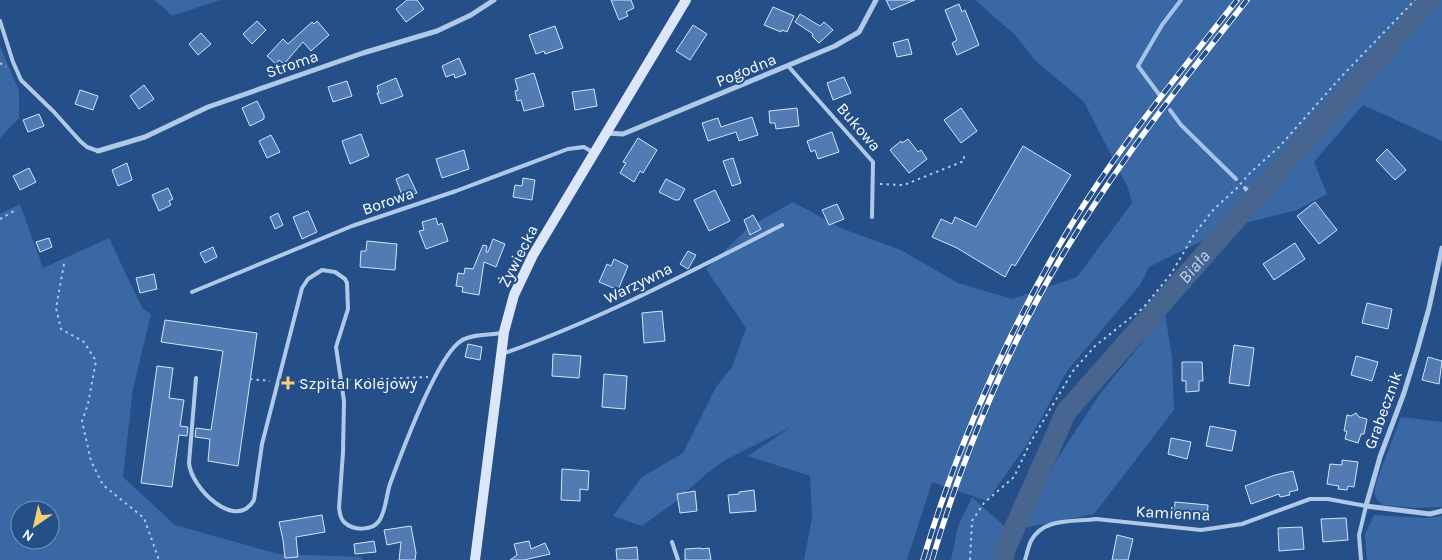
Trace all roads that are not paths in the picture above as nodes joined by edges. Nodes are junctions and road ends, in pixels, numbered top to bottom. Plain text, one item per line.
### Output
1 (494, 0) edge
2 (686, 0) edge
3 (876, 0) edge
4 (0, 20) edge
5 (789, 67) junction
6 (606, 133) junction
7 (98, 151) joint
8 (594, 153) junction
9 (872, 217) dead end
10 (782, 226) dead end
11 (1442, 248) edge
12 (192, 292) dead end
13 (504, 332) junction
14 (502, 354) junction
15 (196, 378) dead end
16 (1366, 506) junction
17 (1442, 511) edge
18 (672, 542) dead end
19 (475, 560) edge
20 (678, 560) edge
21 (1025, 560) edge
22 (1361, 560) edge

1 - 7 street, Stroma
2 - 6 main road, Żywiecka
3 - 5 street, Pogodna
4 - 7 lane
5 - 6 street, Pogodna
5 - 9 lane, Bukowa
6 - 8 main road, Żywiecka
8 - 12 lane, Borowa
8 - 13 main road, Żywiecka
10 - 14 lane, Warzywna
11 - 16 street, Grabecznik
13 - 14 main road, Żywiecka
13 - 15 lane
14 - 19 main road, Żywiecka
16 - 17 street
16 - 21 lane, Kamienna
16 - 22 lane
18 - 20 lane

